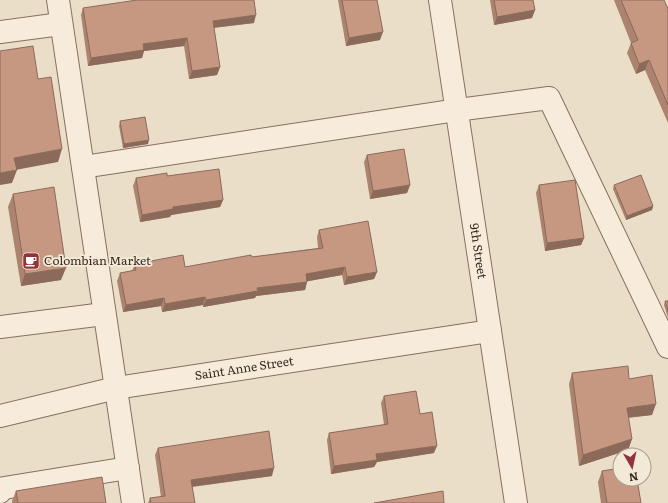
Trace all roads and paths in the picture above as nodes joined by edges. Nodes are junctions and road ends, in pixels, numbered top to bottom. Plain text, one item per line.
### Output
1 (58, 0) edge
2 (440, 0) edge
3 (61, 24) junction
4 (0, 32) edge
5 (457, 110) junction
6 (83, 167) junction
7 (104, 314) junction
8 (0, 328) edge
9 (490, 331) junction
10 (668, 348) edge
11 (116, 388) junction
12 (0, 416) edge
13 (128, 468) junction
14 (0, 492) edge
15 (133, 503) edge
16 (516, 503) edge

1 - 3 street
2 - 5 street, 9th Street
3 - 4 street
3 - 6 street
5 - 6 street
5 - 9 street, 9th Street
5 - 10 street
6 - 7 street
7 - 8 street
7 - 11 street
9 - 11 street, Saint Anne Street
9 - 16 street, 9th Street
11 - 12 street, Saint Anne Street
11 - 13 street
13 - 14 street
13 - 15 street

